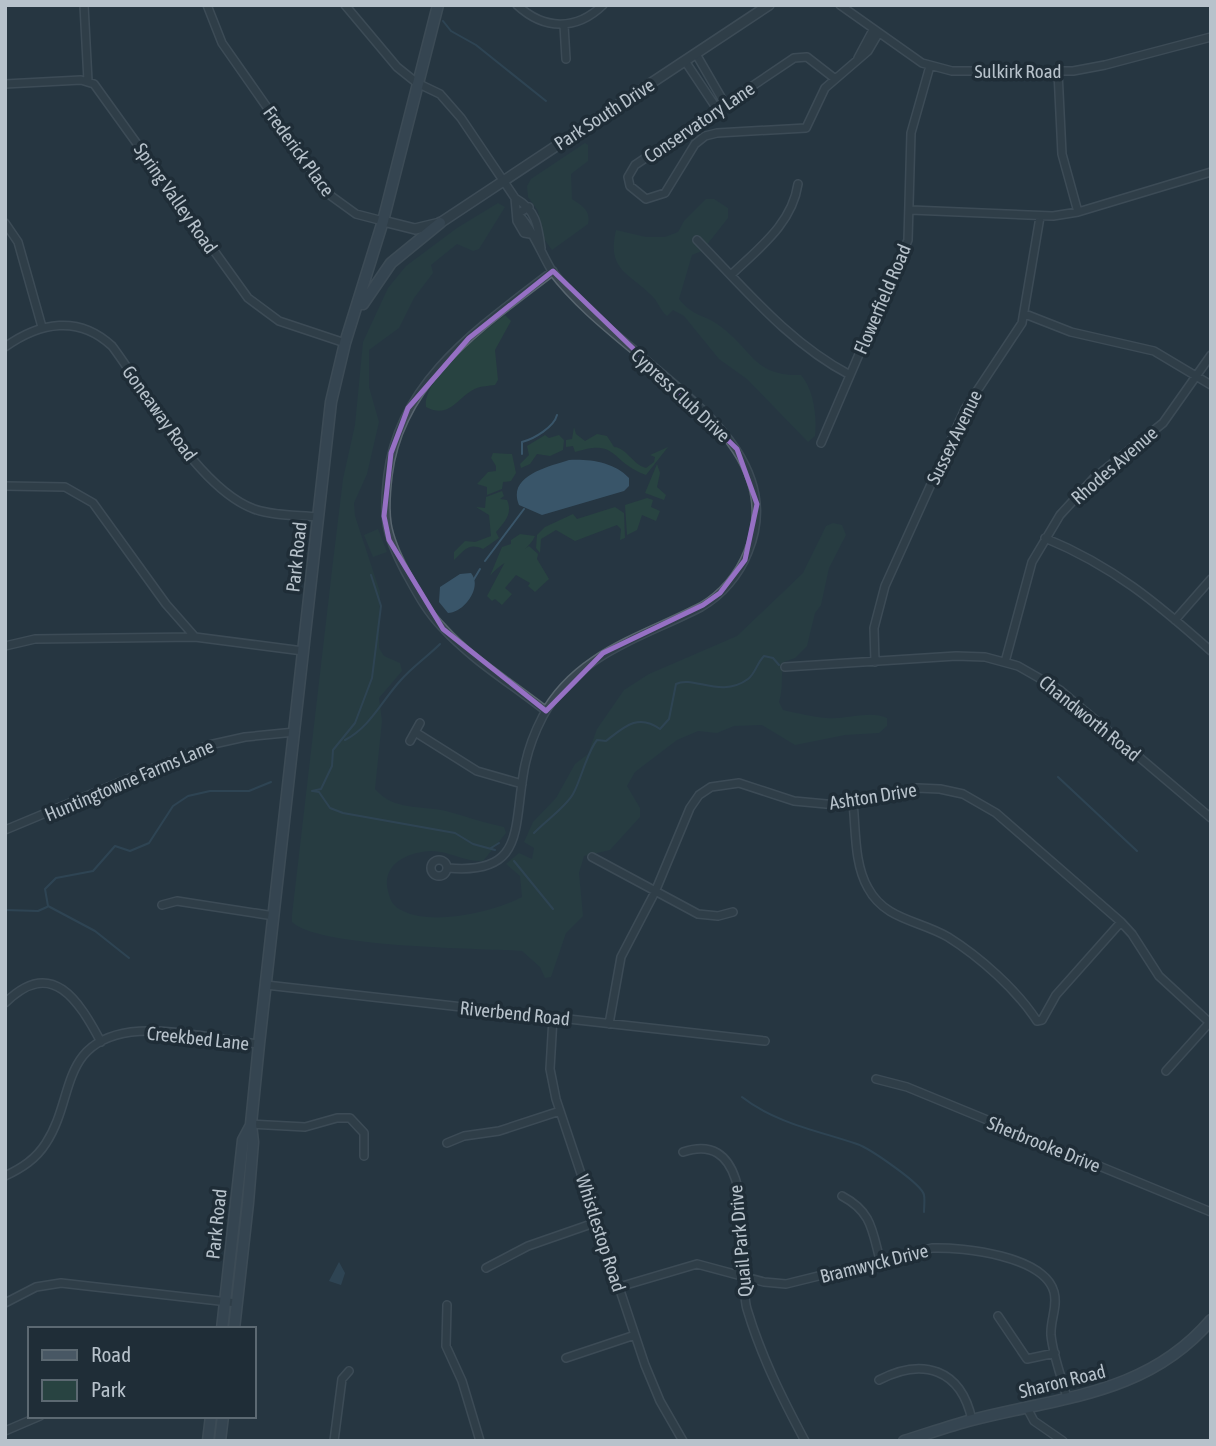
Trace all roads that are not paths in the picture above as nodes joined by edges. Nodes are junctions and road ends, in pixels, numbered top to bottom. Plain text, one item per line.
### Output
1 (84, 5) edge
2 (207, 5) edge
3 (345, 5) edge
4 (438, 5) edge
5 (517, 5) edge
6 (603, 5) edge
7 (769, 5) edge
8 (839, 5) edge
9 (564, 25) junction
10 (876, 32) junction
11 (1211, 37) edge
12 (696, 54) junction
13 (566, 59) dead end
14 (685, 61) junction
15 (930, 66) junction
16 (1058, 72) junction
17 (834, 78) junction
18 (88, 80) junction
19 (417, 83) junction
20 (5, 85) edge
21 (721, 106) junction
22 (1211, 172) edge
23 (503, 180) junction
24 (797, 184) dead end
25 (515, 198) junction
26 (529, 206) junction
27 (911, 210) junction
28 (1078, 212) junction
29 (517, 214) junction
30 (1040, 217) junction
31 (383, 221) junction
32 (5, 223) edge
33 (440, 223) junction
34 (697, 240) dead end
35 (542, 252) junction
36 (552, 271) junction
37 (731, 275) junction
38 (1025, 314) junction
39 (42, 327) junction
40 (349, 329) junction
41 (345, 343) junction
42 (5, 347) edge
43 (1211, 355) edge
44 (850, 376) junction
45 (1197, 376) junction
46 (1211, 385) edge
47 (821, 443) dead end
48 (5, 486) edge
49 (318, 517) junction
50 (1045, 538) junction
51 (1211, 579) edge
52 (1175, 620) junction
53 (195, 637) junction
54 (5, 646) edge
55 (303, 651) junction
56 (1211, 651) edge
57 (875, 662) junction
58 (1005, 662) junction
59 (785, 667) dead end
60 (546, 711) junction
61 (420, 723) dead end
62 (295, 732) junction
63 (415, 732) junction
64 (410, 741) dead end
65 (522, 784) junction
66 (853, 803) junction
67 (1211, 818) edge
68 (5, 830) edge
69 (592, 858) dead end
70 (448, 869) dead end
71 (655, 892) junction
72 (162, 905) dead end
73 (733, 912) dead end
74 (274, 916) junction
75 (1121, 922) junction
76 (266, 985) junction
77 (5, 1003) edge
78 (554, 1018) junction
79 (1210, 1021) edge
80 (609, 1024) junction
81 (765, 1041) dead end
82 (101, 1042) junction
83 (259, 1044) junction
84 (1166, 1071) dead end
85 (876, 1079) dead end
86 (561, 1111) junction
87 (251, 1124) junction
88 (447, 1143) dead end
89 (683, 1152) dead end
90 (364, 1156) dead end
91 (5, 1176) edge
92 (842, 1196) dead end
93 (1211, 1212) edge
94 (597, 1222) junction
95 (880, 1260) junction
96 (486, 1268) dead end
97 (744, 1275) junction
98 (619, 1287) junction
99 (231, 1302) junction
100 (5, 1303) edge
101 (447, 1305) dead end
102 (998, 1315) dead end
103 (1211, 1320) edge
104 (223, 1327) edge
105 (234, 1327) edge
106 (635, 1335) junction
107 (1055, 1353) junction
108 (566, 1358) dead end
109 (349, 1371) dead end
110 (879, 1380) dead end
111 (1067, 1398) junction
112 (1027, 1408) junction
113 (35, 1418) edge
114 (211, 1418) edge
115 (223, 1418) edge
116 (972, 1420) junction
117 (5, 1431) edge
118 (208, 1441) edge
119 (220, 1441) edge
120 (334, 1441) edge
121 (480, 1441) edge
122 (682, 1441) edge
123 (805, 1441) edge
124 (904, 1441) edge
125 (1063, 1441) edge

1 - 18 street
2 - 31 street, Frederick Place
3 - 19 street, Cypress Club Drive
4 - 19 main road, Park Road
5 - 9 street
6 - 9 street
7 - 12 street, Park South Drive
8 - 10 street, Sulkirk Road
9 - 13 street
10 - 15 street, Sulkirk Road
10 - 17 street, Conservatory Lane
11 - 16 street, Sulkirk Road
12 - 14 street, Park South Drive
12 - 21 street
14 - 21 street
14 - 23 street, Park South Drive
15 - 16 street, Sulkirk Road
15 - 27 street, Flowerfield Road
16 - 28 street
17 - 21 street, Conservatory Lane
17 - 21 street, Conservatory Lane
18 - 20 street
18 - 41 street, Spring Valley Road
19 - 23 street, Cypress Club Drive
19 - 31 main road, Park Road
22 - 28 street
23 - 25 street, Cypress Club Drive
23 - 33 street, Park South Drive
24 - 37 street
25 - 26 street, Cypress Club Drive
25 - 29 street, Cypress Club Drive
26 - 29 street
26 - 35 street, Cypress Club Drive
27 - 30 street
27 - 44 street, Flowerfield Road
28 - 30 street
29 - 35 street, Cypress Club Drive
30 - 38 street, Sussex Avenue
31 - 33 street, Frederick Place
31 - 40 main road, Park Road
32 - 39 street
33 - 40 main road
34 - 37 street
35 - 36 street, Cypress Club Drive
36 - 60 street
36 - 60 street, Cypress Club Drive
37 - 44 street
38 - 45 street
38 - 57 street, Sussex Avenue
39 - 42 street, Goneaway Road
39 - 49 street, Goneaway Road
40 - 41 main road, Park Road
41 - 49 main road, Park Road
43 - 45 street, Rhodes Avenue
44 - 47 street, Flowerfield Road
45 - 46 street
45 - 50 street, Rhodes Avenue
48 - 53 street
49 - 55 main road, Park Road
50 - 52 street
50 - 58 street, Rhodes Avenue
51 - 52 street
52 - 56 street
53 - 54 street
53 - 55 street
55 - 62 main road, Park Road
57 - 58 street, Chandworth Road
57 - 59 street, Chandworth Road
58 - 67 street, Chandworth Road
60 - 65 street, Cypress Club Drive
61 - 63 street
62 - 68 street, Huntingtowne Farms Lane
62 - 74 main road, Park Road
63 - 64 street
63 - 65 street
65 - 70 street, Cypress Club Drive
66 - 71 street, Ashton Drive
66 - 75 street, Ashton Drive
66 - 75 street
69 - 71 street
71 - 73 street
71 - 80 street, Ashton Drive
72 - 74 street
74 - 76 main road, Park Road
75 - 79 street, Ashton Drive
76 - 78 street, Riverbend Road
76 - 83 main road, Park Road
77 - 82 street
78 - 80 street, Riverbend Road
78 - 86 street, Whistlestop Road
79 - 84 street
80 - 81 street, Riverbend Road
82 - 83 street, Creekbed Lane
82 - 91 street, Creekbed Lane
83 - 87 main road, Park Road
85 - 93 street, Sherbrooke Drive
86 - 88 street
86 - 94 street, Whistlestop Road
87 - 90 street
87 - 99 main road, Park Road
89 - 97 street, Quail Park Drive
92 - 95 street
94 - 96 street
94 - 98 street, Whistlestop Road
95 - 97 street, Bramwyck Drive
95 - 107 street, Bramwyck Drive
97 - 98 street, Bramwyck Drive
97 - 123 street, Quail Park Drive
98 - 106 street, Whistlestop Road
99 - 100 street
99 - 104 main road, Park Road
99 - 105 main road, Park Road
101 - 121 street
102 - 107 street
103 - 111 main road, Sharon Road
106 - 108 street
106 - 122 street, Whistlestop Road
107 - 111 street, Bramwyck Drive
109 - 120 street
110 - 116 street
111 - 112 main road, Sharon Road
112 - 116 main road, Sharon Road
112 - 125 street
113 - 117 street
114 - 118 main road
115 - 119 main road
116 - 124 main road, Sharon Road

